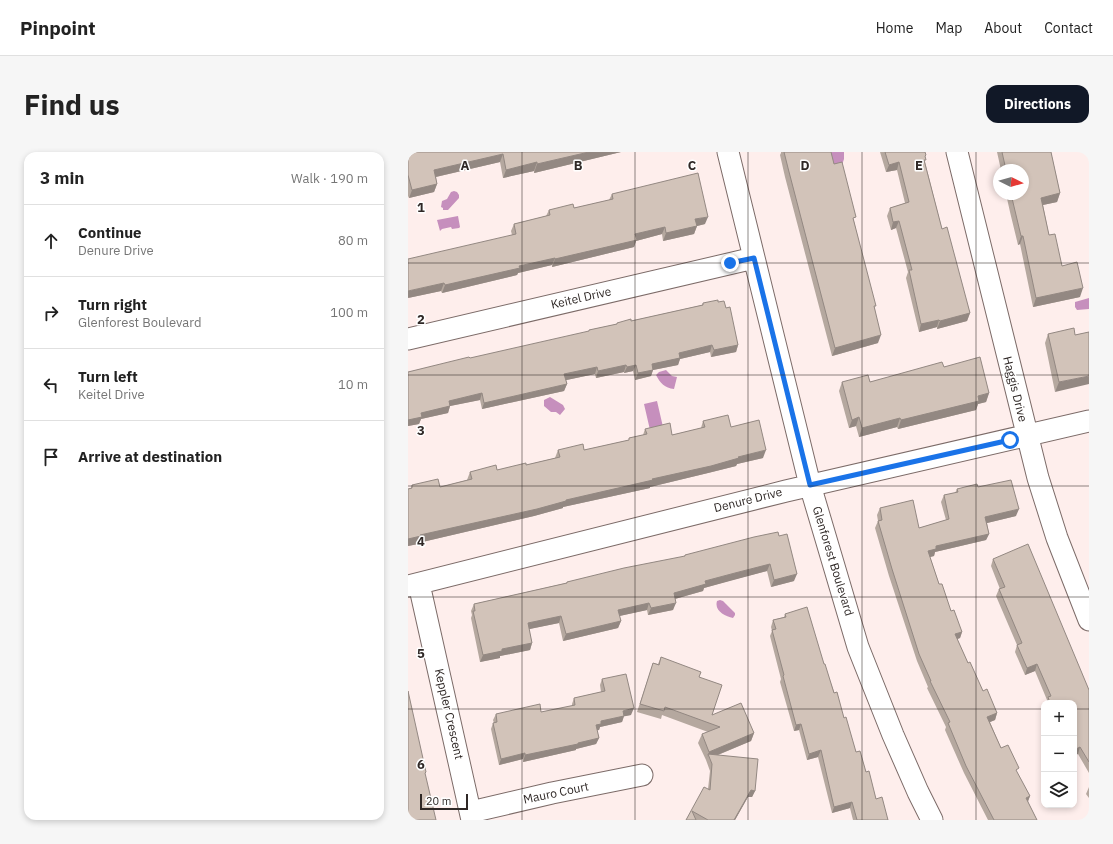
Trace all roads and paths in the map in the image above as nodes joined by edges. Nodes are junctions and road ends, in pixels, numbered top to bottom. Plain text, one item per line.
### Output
1 (728, 152) edge
2 (957, 152) edge
3 (754, 258) junction
4 (408, 339) edge
5 (1089, 421) edge
6 (1027, 436) junction
7 (810, 485) junction
8 (414, 585) edge
9 (1089, 620) edge
10 (642, 775) dead end
11 (472, 816) edge
12 (932, 820) edge

1 - 3 street, Glenforest Boulevard
2 - 6 street, Haggis Drive
3 - 4 street, Keitel Drive
3 - 7 street, Glenforest Boulevard
5 - 6 street, Denure Drive
6 - 7 street, Denure Drive
6 - 9 street, Haggis Drive
7 - 8 street, Denure Drive
7 - 12 street, Glenforest Boulevard
8 - 11 street, Keppler Crescent
10 - 11 street, Mauro Court

